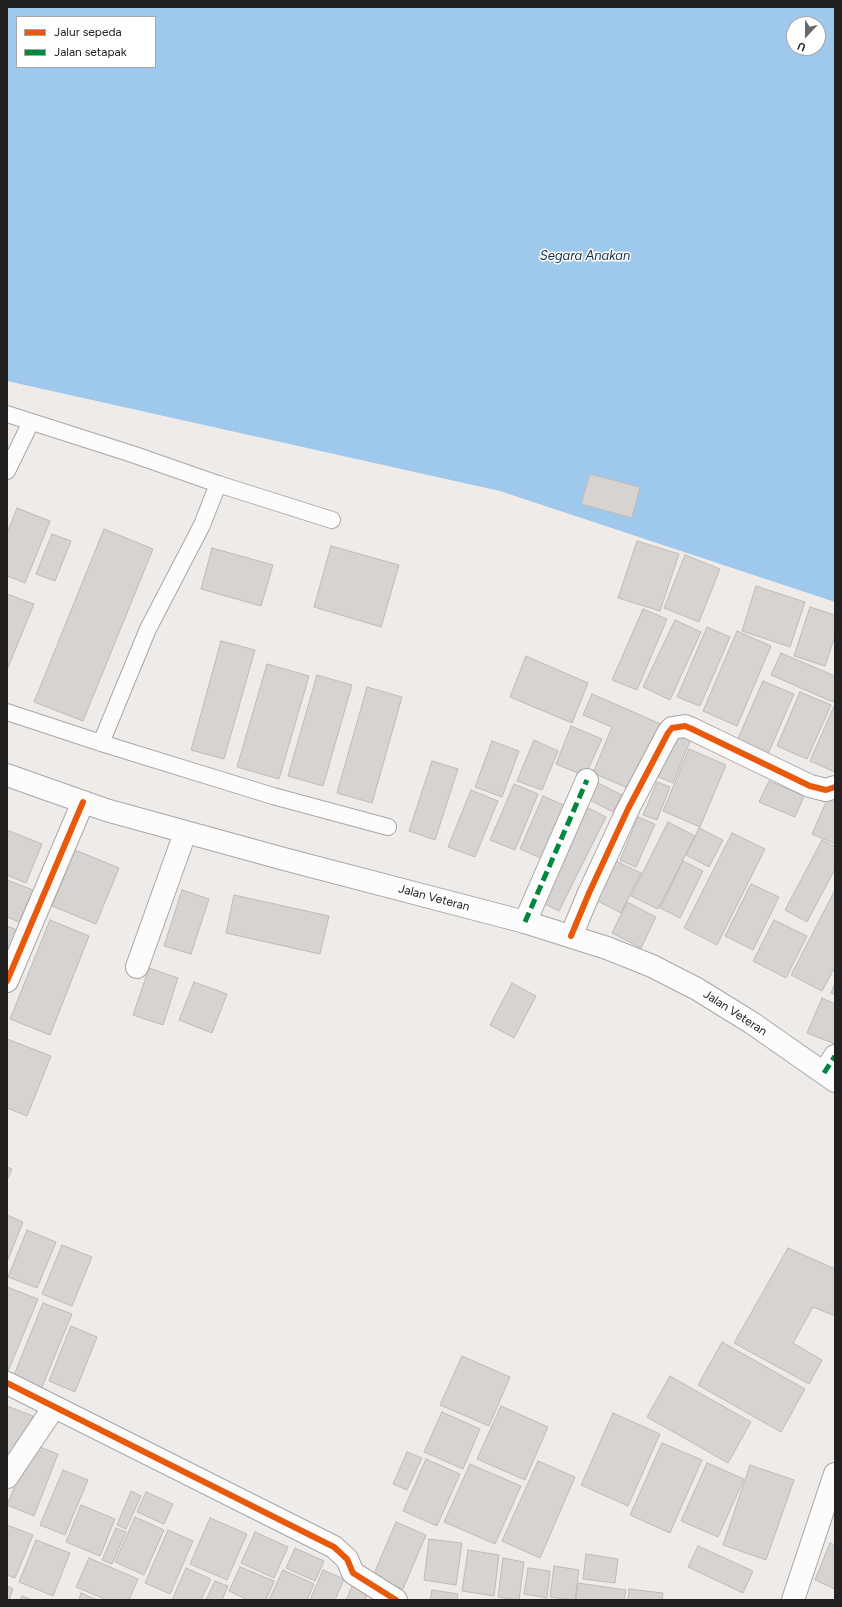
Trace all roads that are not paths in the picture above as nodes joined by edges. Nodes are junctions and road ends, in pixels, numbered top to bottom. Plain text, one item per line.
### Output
1 (7, 414) edge
2 (31, 422) junction
3 (7, 471) edge
4 (218, 484) junction
5 (332, 520) dead end
6 (7, 712) edge
7 (102, 743) junction
8 (7, 775) edge
9 (587, 780) dead end
10 (835, 787) edge
11 (83, 802) junction
12 (388, 827) dead end
13 (185, 833) junction
14 (525, 922) junction
15 (572, 936) junction
16 (137, 967) dead end
17 (7, 981) edge
18 (831, 1070) edge
19 (7, 1383) edge
20 (54, 1407) junction
21 (835, 1474) edge
22 (7, 1477) edge
23 (396, 1600) edge
24 (793, 1600) edge

1 - 2 lane
2 - 3 lane
2 - 4 lane
4 - 5 lane
4 - 7 lane
6 - 7 lane
7 - 12 lane
8 - 11 street, Jalan Veteran
9 - 14 street
10 - 15 street
11 - 13 street, Jalan Veteran
11 - 17 street
13 - 14 street, Jalan Veteran
13 - 16 street
14 - 15 street, Jalan Veteran
15 - 18 street, Jalan Veteran
19 - 20 street
20 - 22 street
20 - 23 street
21 - 24 street

